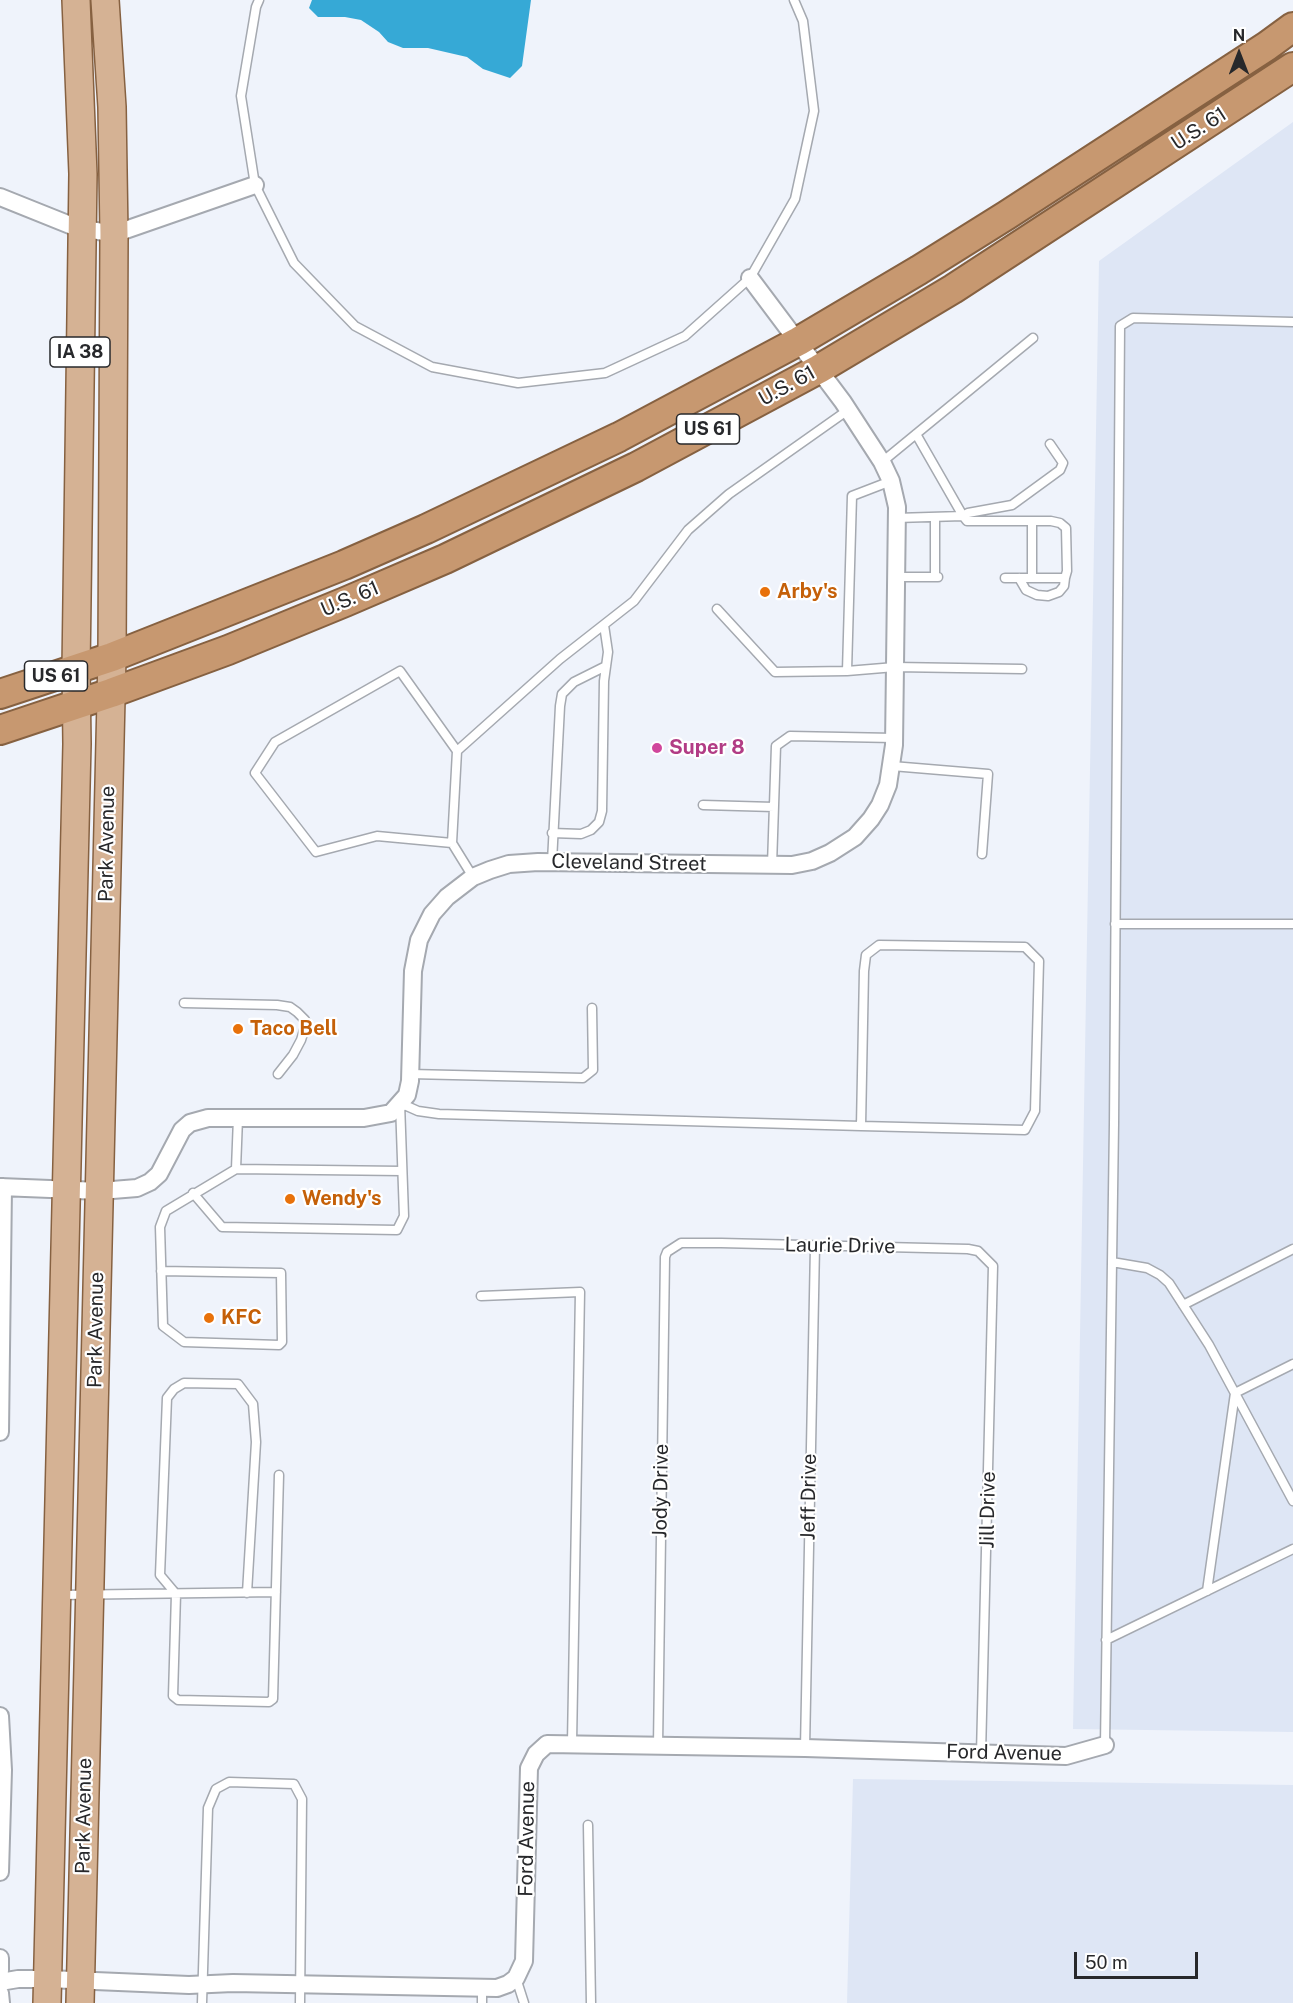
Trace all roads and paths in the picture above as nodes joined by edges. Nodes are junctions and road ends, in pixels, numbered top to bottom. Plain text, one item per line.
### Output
1 (76, 0) edge
2 (105, 0) edge
3 (260, 0) edge
4 (794, 0) edge
5 (1293, 27) edge
6 (1293, 67) edge
7 (255, 185) junction
8 (0, 197) edge
9 (82, 229) junction
10 (114, 234) junction
11 (750, 278) junction
12 (1293, 322) edge
13 (1033, 338) dead end
14 (799, 341) junction
15 (819, 369) junction
16 (848, 410) junction
17 (916, 434) junction
18 (1050, 444) dead end
19 (882, 462) junction
20 (891, 481) junction
21 (963, 516) junction
22 (935, 517) junction
23 (896, 518) junction
24 (1032, 521) junction
25 (896, 577) junction
26 (1005, 578) dead end
27 (1019, 578) junction
28 (1032, 578) junction
29 (1065, 578) junction
30 (717, 609) dead end
31 (604, 625) junction
32 (112, 657) junction
33 (606, 666) junction
34 (895, 667) junction
35 (76, 669) junction
36 (1022, 669) dead end
37 (848, 671) junction
38 (111, 693) junction
39 (0, 694) edge
40 (77, 704) junction
41 (0, 730) edge
42 (894, 738) junction
43 (457, 751) junction
44 (892, 766) junction
45 (703, 805) dead end
46 (774, 807) junction
47 (552, 833) junction
48 (452, 843) junction
49 (982, 854) dead end
50 (552, 862) junction
51 (772, 866) junction
52 (473, 877) junction
53 (1115, 924) junction
54 (1293, 924) edge
55 (184, 1003) dead end
56 (592, 1008) dead end
57 (278, 1074) dead end
58 (410, 1074) junction
59 (400, 1103) junction
60 (238, 1117) junction
61 (861, 1126) junction
62 (236, 1169) junction
63 (402, 1171) junction
64 (2, 1187) edge
65 (65, 1189) junction
66 (100, 1191) junction
67 (193, 1193) junction
68 (681, 1243) joint
69 (815, 1246) junction
70 (1293, 1249) edge
71 (1112, 1262) junction
72 (993, 1266) joint
73 (162, 1270) junction
74 (481, 1296) dead end
75 (1183, 1305) junction
76 (0, 1329) edge
77 (1293, 1364) edge
78 (0, 1384) edge
79 (1235, 1393) junction
80 (0, 1432) edge
81 (279, 1475) dead end
82 (1293, 1501) edge
83 (1293, 1549) edge
84 (1207, 1591) junction
85 (276, 1592) junction
86 (247, 1593) junction
87 (176, 1594) junction
88 (57, 1595) junction
89 (90, 1595) junction
90 (1106, 1640) junction
91 (0, 1716) edge
92 (572, 1743) junction
93 (1105, 1745) joint
94 (658, 1746) junction
95 (805, 1748) junction
96 (981, 1754) junction
97 (1, 1771) edge
98 (588, 1825) dead end
99 (0, 1872) edge
100 (0, 1959) edge
101 (0, 1971) edge
102 (516, 1978) junction
103 (0, 1982) edge
104 (301, 1984) junction
105 (202, 1985) junction
106 (47, 1991) edge
107 (80, 1992) edge
108 (0, 1993) edge
109 (482, 1995) edge
110 (1, 2003) edge
111 (202, 2003) edge
112 (300, 2003) edge
113 (524, 2003) edge
114 (591, 2003) edge

1 - 9 main road, IA 38
2 - 10 main road, IA 38
3 - 7 lane
4 - 11 lane
5 - 14 highway, U.S. 61 / US 61
6 - 15 highway, U.S. 61 / US 61
7 - 10 street
7 - 11 lane
8 - 9 street
9 - 10 street
9 - 35 main road, IA 38
10 - 32 main road, IA 38
11 - 14 street, Cleveland Street
12 - 53 lane
13 - 17 lane
14 - 15 street, Cleveland Street
14 - 32 highway, U.S. 61 / US 61
15 - 16 street, Cleveland Street
15 - 38 highway, U.S. 61 / US 61
16 - 19 street, Cleveland Street
16 - 31 lane
17 - 19 lane
17 - 21 lane
18 - 21 lane
19 - 20 street, Cleveland Street
20 - 23 street, Cleveland Street
20 - 37 lane
21 - 22 lane
21 - 24 lane
22 - 23 lane
22 - 25 lane
23 - 25 street, Cleveland Street
24 - 28 lane
24 - 29 lane
25 - 34 street, Cleveland Street
26 - 27 lane
27 - 28 lane
27 - 29 lane
28 - 29 lane
30 - 37 lane
31 - 33 lane
31 - 43 lane
32 - 35 highway, US 61
32 - 38 main road, Park Avenue
33 - 47 lane
33 - 47 lane
34 - 36 lane
34 - 37 lane
34 - 42 street, Cleveland Street
35 - 39 highway, US 61
35 - 40 main road, IA 38
38 - 40 highway, U.S. 61 / US 61
38 - 66 main road, Park Avenue
40 - 41 highway, US 61
40 - 65 main road, Park Avenue
42 - 44 street, Cleveland Street
42 - 46 lane
43 - 48 lane
43 - 48 lane
44 - 49 lane
44 - 51 street, Cleveland Street
45 - 46 lane
46 - 51 lane
47 - 50 lane
48 - 52 lane
50 - 51 street, Cleveland Street
50 - 52 street, Cleveland Street
52 - 58 street, Cleveland Street
53 - 54 lane
53 - 71 lane
55 - 57 lane
56 - 58 lane
58 - 59 street, Cleveland Street
59 - 60 street
59 - 61 lane
59 - 63 lane
60 - 62 lane
60 - 66 street
61 - 61 lane
62 - 63 lane
62 - 67 lane
63 - 67 lane
64 - 65 street
64 - 76 street
65 - 66 street
65 - 88 main road, Park Avenue
66 - 89 main road, Park Avenue
67 - 73 lane
68 - 69 lane, Laurie Drive
68 - 94 lane, Jody Drive
69 - 72 lane, Laurie Drive
69 - 95 lane, Jeff Drive
70 - 75 lane
71 - 75 lane
71 - 90 lane
72 - 96 lane, Jill Drive
73 - 73 lane
74 - 92 lane
75 - 79 lane
76 - 78 street
77 - 79 lane
78 - 80 street
79 - 82 lane
79 - 84 lane
81 - 85 lane
83 - 84 lane
84 - 90 lane
85 - 86 lane
85 - 87 lane
86 - 87 lane
86 - 87 lane
87 - 89 lane
88 - 89 lane
88 - 106 main road, Park Avenue
89 - 107 main road, Park Avenue
90 - 93 lane
91 - 97 street
92 - 94 street, Ford Avenue
92 - 102 street, Ford Avenue
93 - 96 street, Ford Avenue
94 - 95 street, Ford Avenue
95 - 96 street, Ford Avenue
97 - 99 street
98 - 114 lane
100 - 101 street
102 - 109 street
102 - 113 lane
103 - 106 street
104 - 105 street
104 - 105 lane
104 - 109 street
104 - 112 lane
105 - 107 street
105 - 111 lane
106 - 107 street
108 - 110 street

